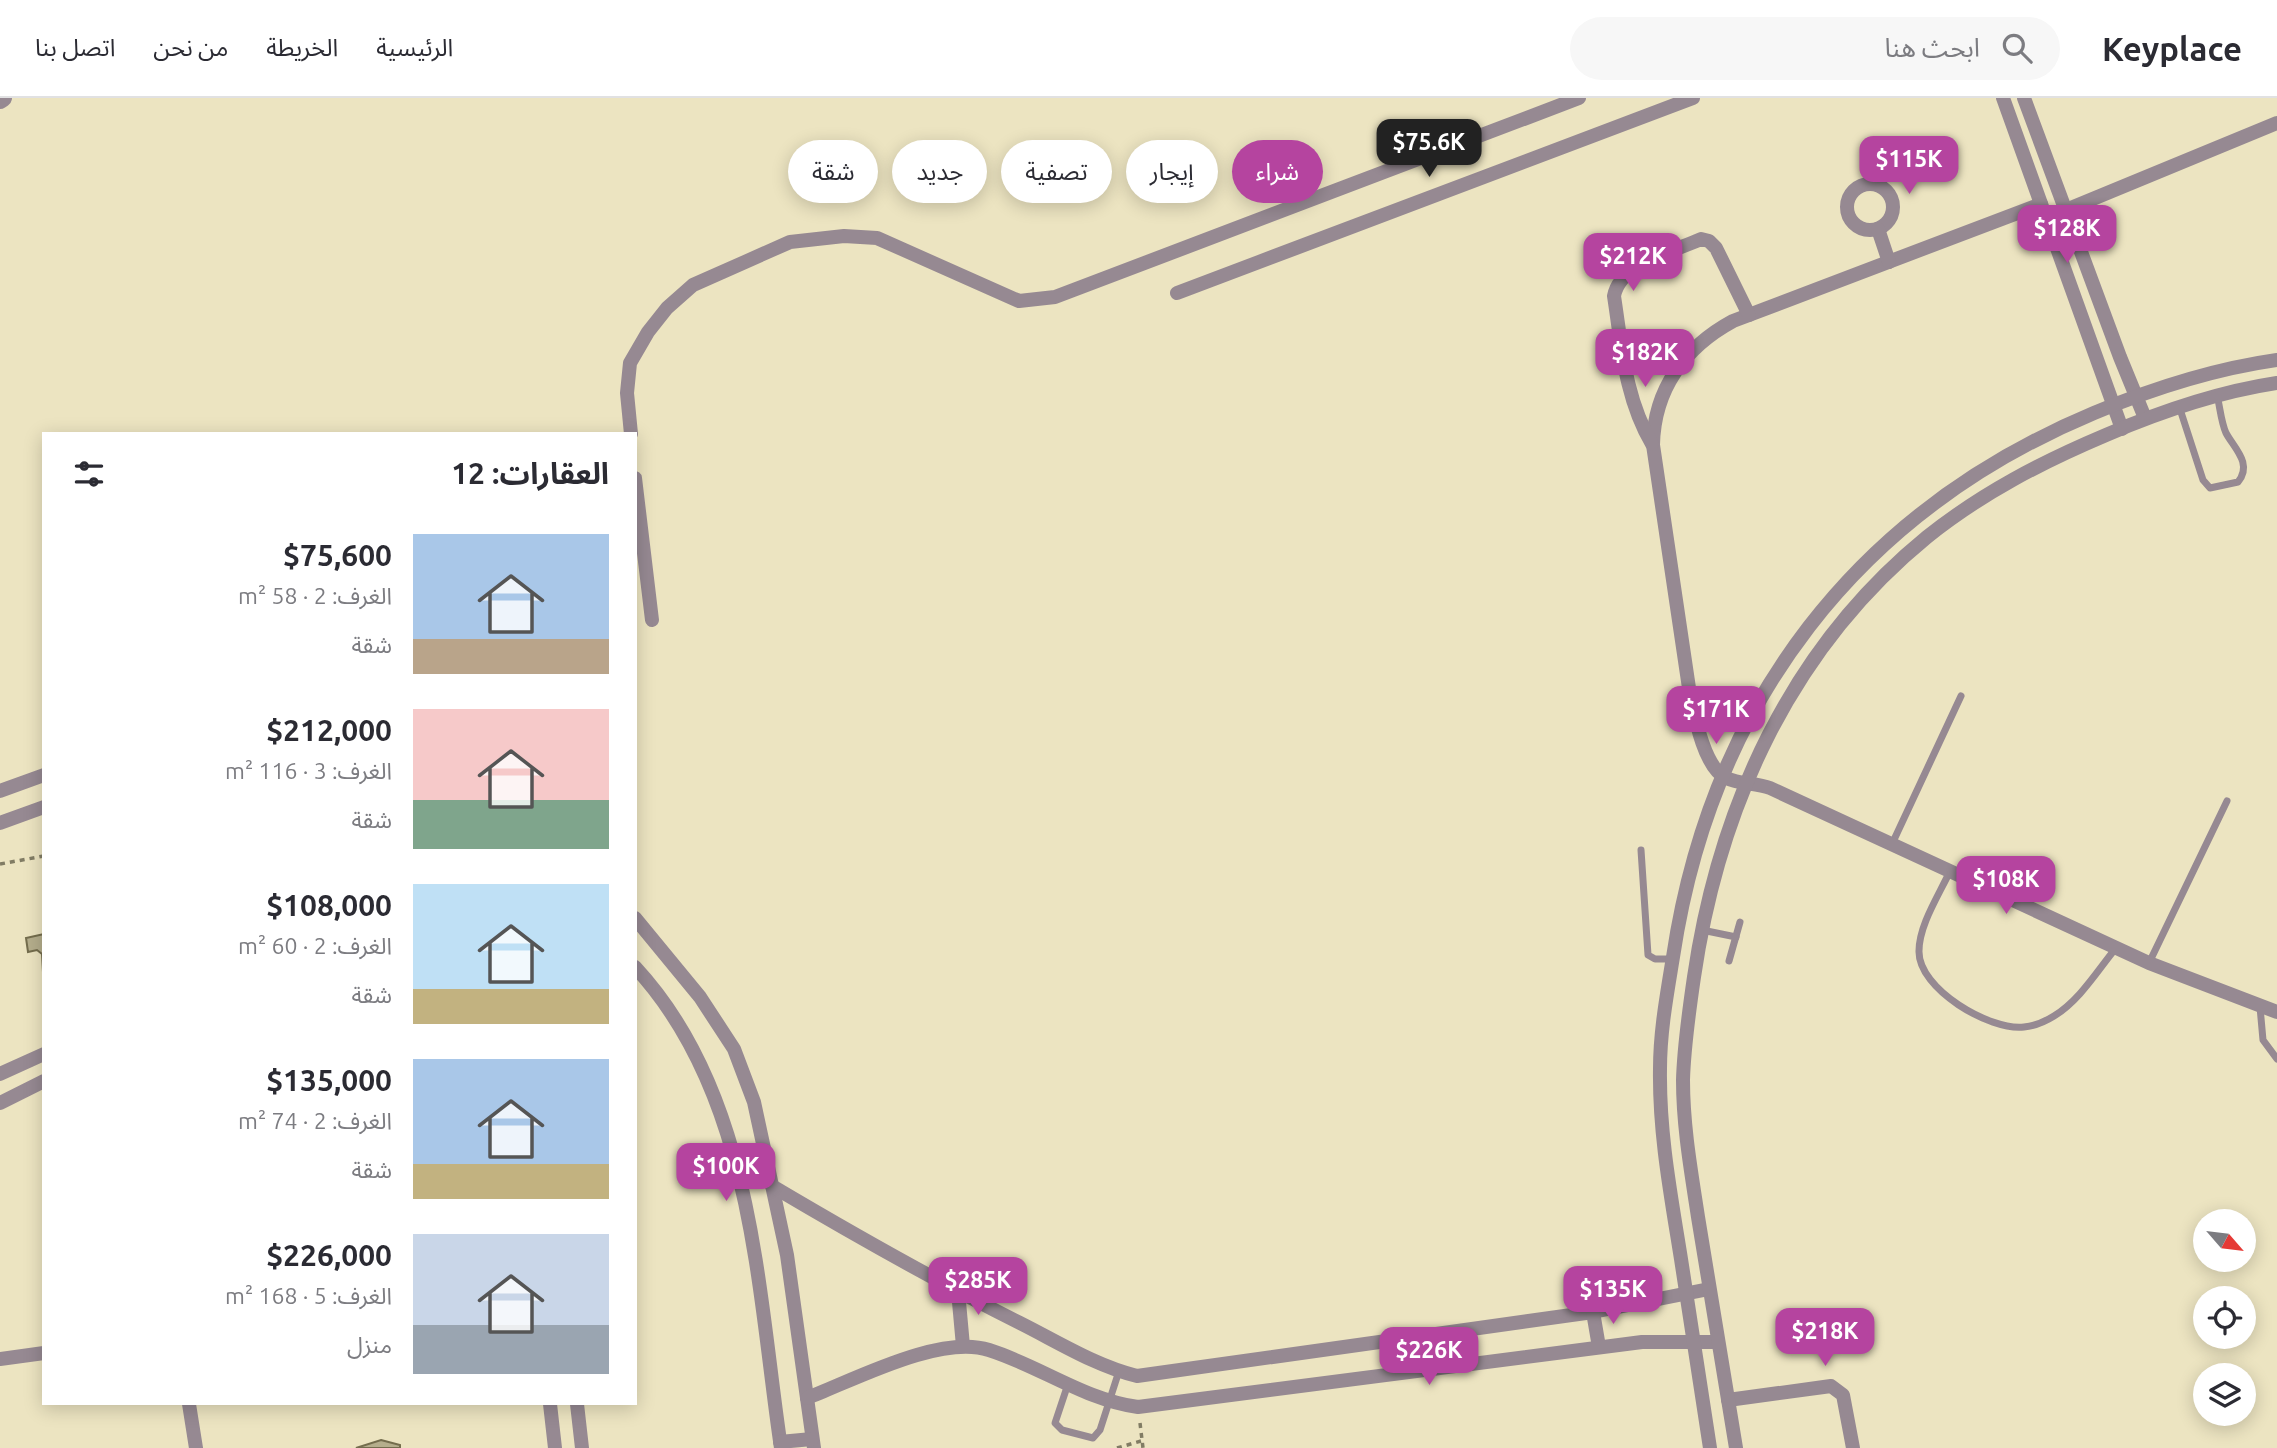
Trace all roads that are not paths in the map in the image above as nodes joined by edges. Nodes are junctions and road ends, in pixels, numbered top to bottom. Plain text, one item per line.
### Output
1 (1579, 98) edge
2 (1693, 98) edge
3 (2003, 98) edge
4 (2024, 98) edge
5 (2277, 123) edge
6 (2041, 204) junction
7 (2066, 210) junction
8 (1878, 229) dead end
9 (1889, 262) junction
10 (1177, 293) dead end
11 (1749, 315) junction
12 (2277, 360) edge
13 (2277, 383) edge
14 (2217, 394) junction
15 (2136, 396) junction
16 (2113, 405) junction
17 (2179, 406) junction
18 (2145, 418) junction
19 (2122, 429) junction
20 (631, 432) edge
21 (1653, 445) junction
22 (637, 495) edge
23 (652, 620) dead end
24 (1962, 696) dead end
25 (42, 776) edge
26 (1723, 776) junction
27 (1745, 782) junction
28 (0, 790) edge
29 (2227, 801) dead end
30 (42, 808) edge
31 (0, 823) edge
32 (1892, 844) junction
33 (1641, 850) dead end
34 (1950, 871) junction
35 (637, 920) edge
36 (1740, 922) dead end
37 (1701, 930) junction
38 (1736, 937) junction
39 (2116, 948) junction
40 (1672, 959) junction
41 (1729, 961) dead end
42 (2149, 963) junction
43 (637, 969) edge
44 (2260, 1006) junction
45 (2277, 1012) edge
46 (42, 1055) edge
47 (2277, 1059) edge
48 (0, 1074) edge
49 (42, 1082) edge
50 (0, 1103) edge
51 (772, 1186) junction
52 (1709, 1289) junction
53 (958, 1291) junction
54 (1686, 1295) junction
55 (1593, 1312) junction
56 (1694, 1341) junction
57 (1718, 1342) junction
58 (963, 1346) junction
59 (1599, 1347) junction
60 (42, 1353) edge
61 (0, 1359) edge
62 (1119, 1371) junction
63 (1068, 1384) junction
64 (807, 1398) junction
65 (1109, 1400) junction
66 (1728, 1400) junction
67 (189, 1405) edge
68 (550, 1405) edge
69 (577, 1405) edge
70 (813, 1444) edge
71 (780, 1445) edge
72 (196, 1448) edge
73 (555, 1448) edge
74 (582, 1448) edge
75 (1710, 1448) edge
76 (1736, 1448) edge
77 (1853, 1448) edge

1 - 20 street
2 - 10 street
3 - 6 street
4 - 7 street
5 - 7 street
6 - 9 street
6 - 16 street
7 - 15 street
8 - 9 street
9 - 11 street
11 - 21 street
11 - 21 street
12 - 15 street
13 - 14 street
14 - 17 street
14 - 17 lane
15 - 16 street
15 - 18 street
16 - 19 street
16 - 26 street
17 - 18 street
18 - 19 street
19 - 27 street
21 - 26 street
22 - 23 street
24 - 32 lane
25 - 28 street
26 - 27 street
26 - 40 street
27 - 32 street
27 - 37 street
29 - 42 lane
30 - 31 street
32 - 34 street
33 - 40 lane
34 - 39 street
34 - 39 lane
35 - 51 street
36 - 38 lane
37 - 38 lane
37 - 52 street
38 - 41 lane
39 - 42 street
40 - 54 street
42 - 44 street
43 - 71 street
44 - 45 street
44 - 47 lane
46 - 48 street
49 - 50 street
51 - 53 street
51 - 64 street
52 - 54 street
52 - 57 street
53 - 58 street
53 - 62 street
54 - 55 street
54 - 56 street
55 - 59 street
55 - 62 street
56 - 57 street
56 - 59 street
56 - 75 street
57 - 66 street
58 - 63 street
58 - 64 street
59 - 65 street
60 - 61 street
62 - 65 lane
63 - 65 street
63 - 65 lane
64 - 70 street
66 - 76 street
66 - 77 street
67 - 72 street
68 - 73 street
69 - 74 street
70 - 71 street

